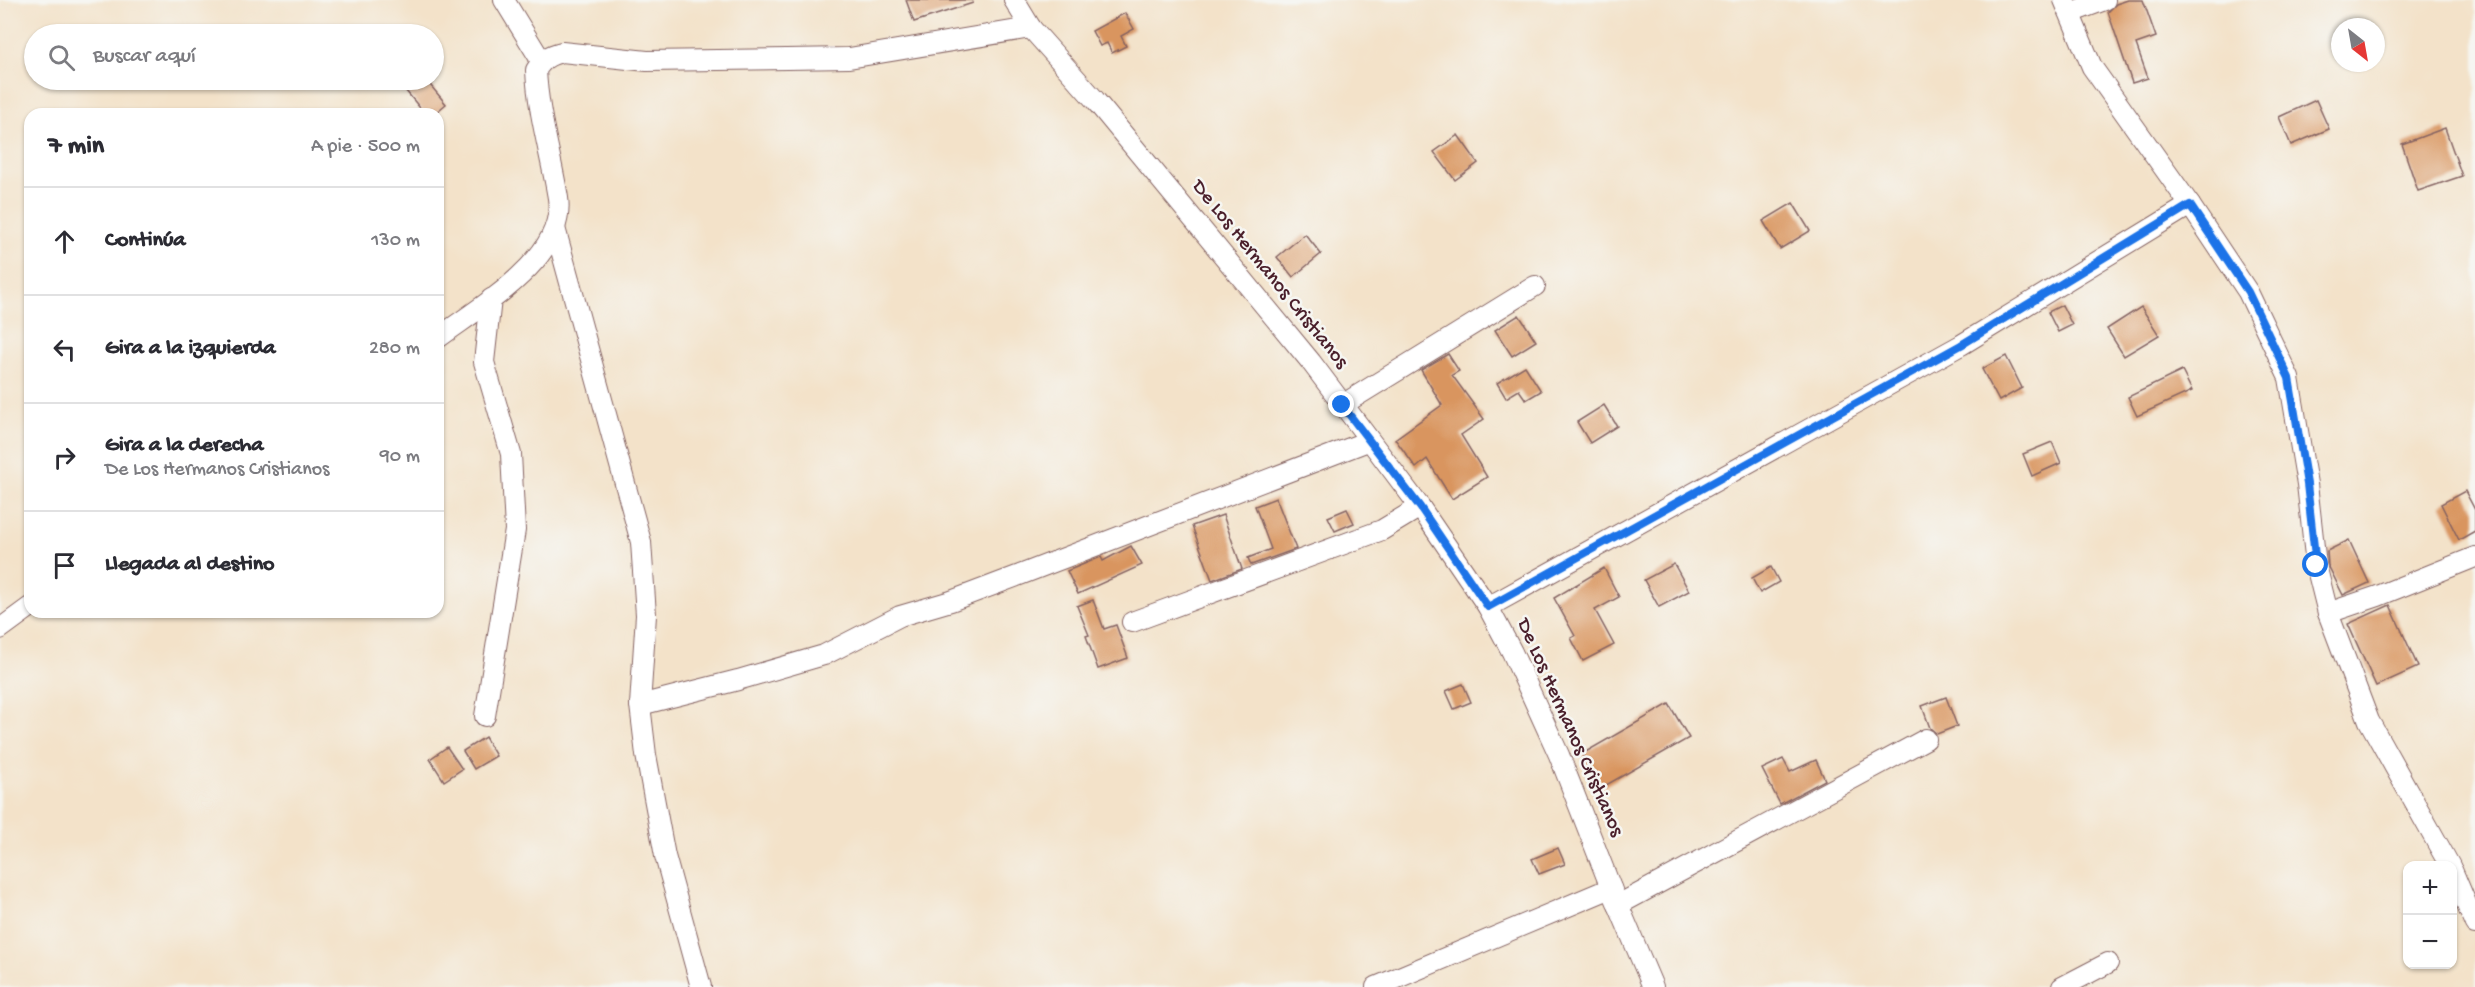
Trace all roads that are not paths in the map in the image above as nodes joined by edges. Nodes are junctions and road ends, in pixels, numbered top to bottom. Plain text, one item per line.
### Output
1 (504, 0) edge
2 (1014, 0) edge
3 (2105, 0) edge
4 (2067, 7) edge
5 (1031, 28) junction
6 (542, 62) junction
7 (2190, 205) junction
8 (555, 228) junction
9 (1535, 286) dead end
10 (491, 298) junction
11 (444, 333) edge
12 (1342, 405) junction
13 (1368, 441) junction
14 (1420, 507) junction
15 (2475, 557) edge
16 (1488, 607) junction
17 (24, 611) edge
18 (2328, 613) junction
19 (1132, 622) dead end
20 (0, 629) edge
21 (640, 705) junction
22 (485, 716) dead end
23 (1926, 739) dead end
24 (2447, 861) edge
25 (2457, 882) edge
26 (1614, 896) junction
27 (2475, 924) edge
28 (2108, 963) dead end
29 (1652, 985) edge
30 (701, 987) edge
31 (1376, 987) edge
32 (2062, 987) edge

1 - 6 street
2 - 5 street, De Los Hermanos Cristianos
3 - 4 street
4 - 7 street
5 - 6 street
5 - 12 street, De Los Hermanos Cristianos
6 - 8 street
7 - 16 street
7 - 18 street
8 - 10 street
8 - 21 street
9 - 12 street
10 - 11 street
10 - 22 street
12 - 13 street, De Los Hermanos Cristianos
13 - 14 street, De Los Hermanos Cristianos
13 - 21 street
14 - 16 street, De Los Hermanos Cristianos
14 - 19 street
15 - 18 street
16 - 26 street, De Los Hermanos Cristianos
17 - 20 street
18 - 24 street
21 - 30 street
23 - 26 street
25 - 27 street
26 - 29 street, De Los Hermanos Cristianos
26 - 31 street
28 - 32 street

